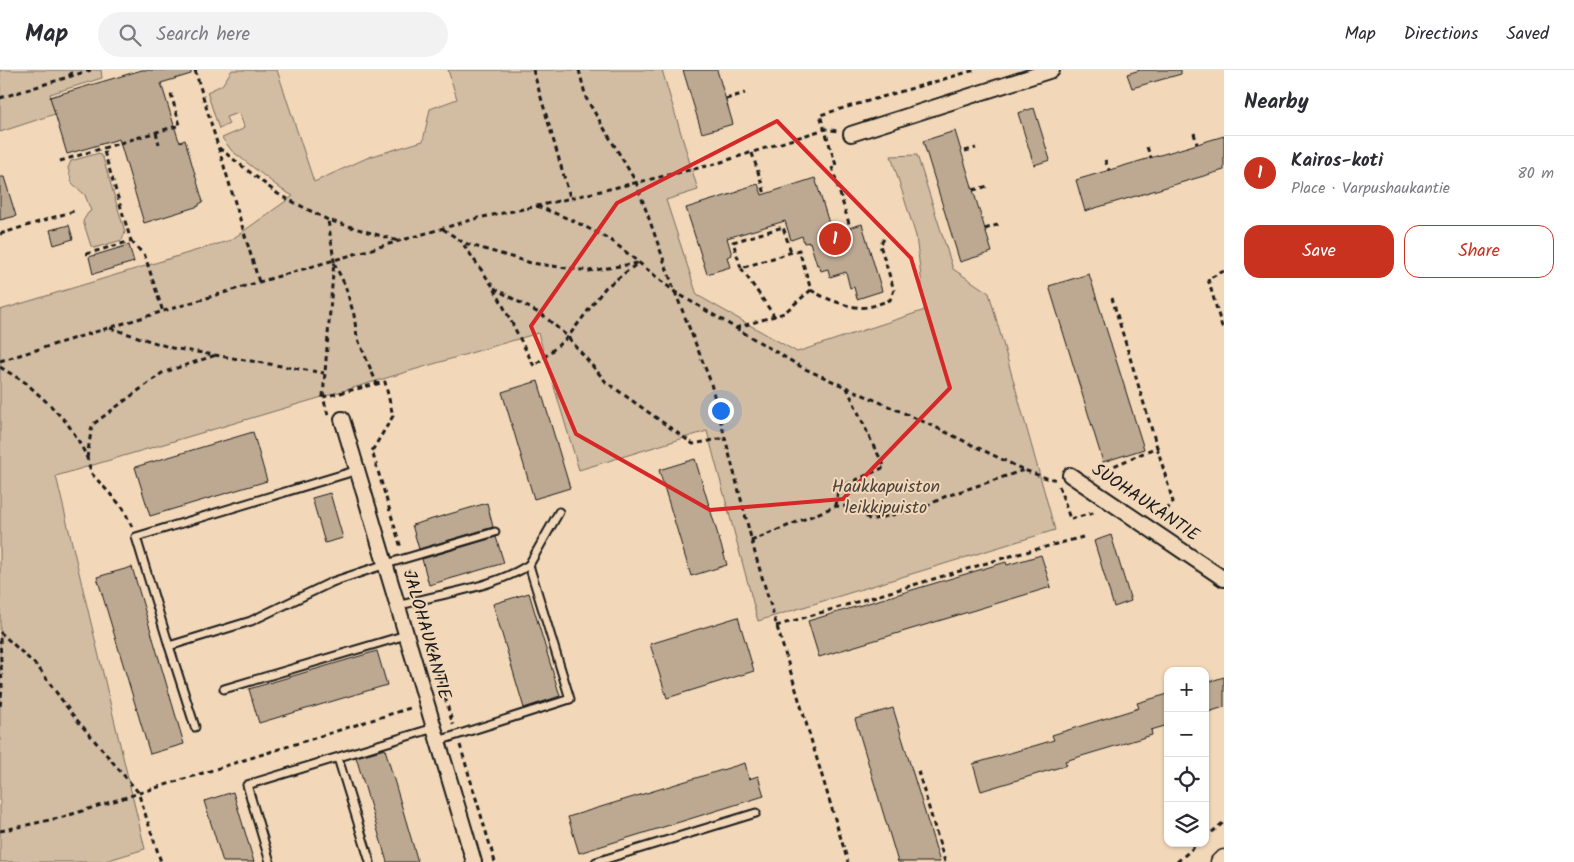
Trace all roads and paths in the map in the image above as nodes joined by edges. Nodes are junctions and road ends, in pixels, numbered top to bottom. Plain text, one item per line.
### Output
1 (74, 70) edge
2 (91, 70) edge
3 (195, 70) edge
4 (533, 70) edge
5 (579, 70) edge
6 (975, 70) edge
7 (1052, 70) edge
8 (69, 77) junction
9 (170, 91) dead end
10 (745, 93) dead end
11 (0, 98) edge
12 (726, 99) dead end
13 (825, 129) junction
14 (156, 132) junction
15 (1194, 132) dead end
16 (850, 134) joint
17 (159, 144) dead end
18 (1197, 144) dead end
19 (1147, 146) dead end
20 (104, 148) junction
21 (218, 148) junction
22 (976, 148) dead end
23 (965, 151) dead end
24 (752, 152) junction
25 (1151, 158) dead end
26 (1105, 160) dead end
27 (60, 161) dead end
28 (1108, 170) dead end
29 (636, 182) junction
30 (988, 186) dead end
31 (974, 190) dead end
32 (765, 194) dead end
33 (570, 197) junction
34 (537, 206) junction
35 (74, 211) dead end
36 (328, 220) junction
37 (1000, 224) dead end
38 (850, 227) dead end
39 (442, 228) junction
40 (985, 229) dead end
41 (0, 234) edge
42 (884, 239) dead end
43 (131, 241) junction
44 (399, 241) junction
45 (461, 241) junction
46 (791, 252) junction
47 (86, 254) dead end
48 (334, 261) junction
49 (638, 263) junction
50 (741, 268) junction
51 (1224, 271) edge
52 (260, 282) junction
53 (494, 288) junction
54 (811, 290) junction
55 (675, 292) junction
56 (1112, 298) dead end
57 (163, 312) junction
58 (774, 316) junction
59 (109, 328) junction
60 (736, 328) junction
61 (1224, 328) edge
62 (568, 337) junction
63 (216, 355) junction
64 (0, 361) edge
65 (0, 367) edge
66 (324, 373) junction
67 (377, 384) dead end
68 (846, 387) junction
69 (323, 397) dead end
70 (342, 419) dead end
71 (725, 438) junction
72 (1157, 447) junction
73 (87, 459) junction
74 (358, 470) junction
75 (1024, 470) junction
76 (1098, 473) dead end
77 (1070, 475) joint
78 (836, 506) junction
79 (559, 512) dead end
80 (1160, 518) dead end
81 (494, 532) dead end
82 (136, 537) junction
83 (1083, 537) dead end
84 (752, 541) junction
85 (386, 564) junction
86 (529, 565) junction
87 (1224, 578) edge
88 (398, 606) junction
89 (776, 626) junction
90 (0, 632) edge
91 (406, 635) junction
92 (0, 638) edge
93 (169, 646) junction
94 (224, 689) dead end
95 (414, 707) dead end
96 (0, 708) edge
97 (195, 727) dead end
98 (436, 735) junction
99 (338, 758) junction
100 (918, 771) dead end
101 (138, 792) junction
102 (756, 813) dead end
103 (1224, 822) edge
104 (0, 831) edge
105 (1209, 835) edge
106 (1194, 847) edge
107 (1224, 859) edge
108 (161, 862) edge
109 (270, 862) edge
110 (370, 862) edge
111 (474, 862) edge
112 (596, 862) edge
113 (848, 862) edge
114 (945, 862) edge
115 (1177, 862) edge
116 (1220, 862) edge

1 - 8 path
2 - 8 path
3 - 21 path
4 - 33 path
5 - 29 path
6 - 13 path
7 - 16 street
8 - 11 path
9 - 14 path
10 - 12 path
13 - 16 path
13 - 24 path
13 - 38 path
14 - 17 path
14 - 20 path
15 - 18 path
19 - 25 path
20 - 27 path
20 - 43 path
21 - 36 path
21 - 52 path
22 - 23 path
24 - 29 path
24 - 32 path
26 - 28 path
29 - 33 path
29 - 55 path
30 - 31 path
33 - 34 path
34 - 39 path
34 - 49 path
35 - 41 path
36 - 44 path
36 - 48 path
37 - 40 path
39 - 44 path
39 - 45 path
42 - 54 path
43 - 47 path
43 - 57 path
44 - 48 path
45 - 49 path
45 - 53 path
46 - 50 path
46 - 50 path
46 - 54 path
48 - 52 path
48 - 66 path
48 - 67 path
49 - 55 path
49 - 62 path
50 - 58 path
51 - 61 path
52 - 57 path
53 - 62 path
53 - 62 path
54 - 58 path
55 - 60 path
55 - 71 path
56 - 72 path
57 - 59 path
58 - 60 path
59 - 63 path
59 - 64 path
60 - 68 path
62 - 71 path
63 - 66 path
63 - 73 path
65 - 73 path
66 - 69 path
68 - 75 path
68 - 78 path
70 - 74 street, JALOHAUKANTIE
71 - 84 path
72 - 76 path
72 - 80 path
73 - 82 path
74 - 82 lane
74 - 85 street, JALOHAUKANTIE
75 - 77 path
75 - 78 path
77 - 87 street, SUOHAUKANTIE
78 - 84 path
79 - 86 lane
81 - 85 lane
82 - 93 lane
83 - 89 path
84 - 89 path
85 - 88 street, JALOHAUKANTIE
85 - 93 lane
86 - 88 lane
86 - 98 lane
88 - 91 street, JALOHAUKANTIE
89 - 113 path
90 - 101 path
91 - 94 lane
91 - 98 street, JALOHAUKANTIE
92 - 96 path
93 - 97 lane
95 - 101 path
98 - 99 lane
98 - 111 street, JALOHAUKANTIE
99 - 109 lane
99 - 110 lane
100 - 114 path
101 - 104 path
101 - 108 path
102 - 112 lane
103 - 105 path
106 - 115 path
107 - 116 street

